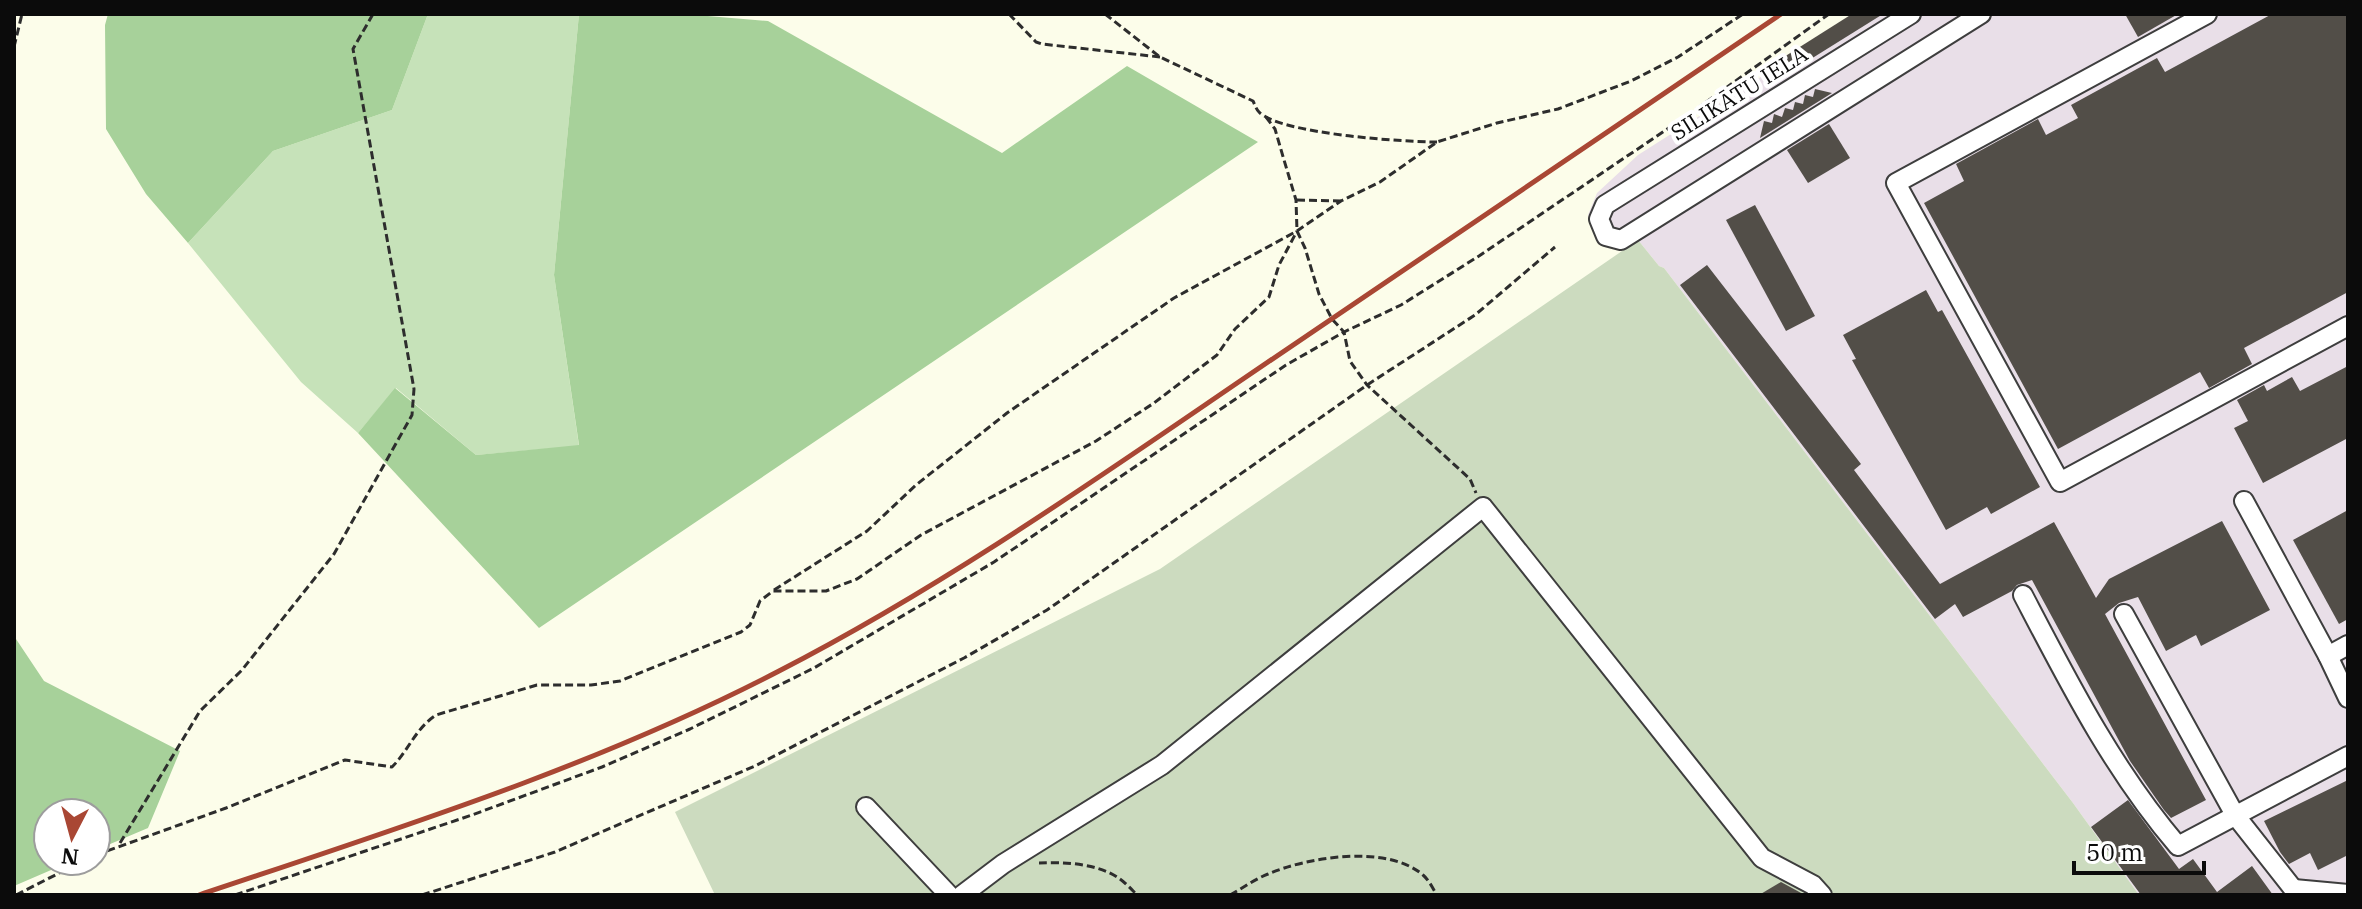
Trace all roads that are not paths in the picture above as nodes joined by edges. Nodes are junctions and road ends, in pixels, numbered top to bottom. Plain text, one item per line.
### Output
1 (1911, 14) edge
2 (1981, 14) edge
3 (2207, 14) edge
4 (2348, 326) edge
5 (2244, 501) dead end
6 (2023, 595) dead end
7 (2124, 614) dead end
8 (2348, 645) edge
9 (2328, 656) junction
10 (2348, 698) edge
11 (2348, 756) edge
12 (866, 807) dead end
13 (2235, 815) junction
14 (2296, 892) edge
15 (2348, 894) edge
16 (949, 895) edge
17 (962, 895) edge
18 (1822, 895) edge

1 - 2 lane, SILIKĀTU IELA
3 - 4 lane
5 - 9 lane
6 - 13 lane
7 - 13 lane
8 - 9 lane
9 - 10 lane
11 - 13 lane
12 - 16 lane
13 - 14 lane
14 - 15 lane
17 - 18 lane

